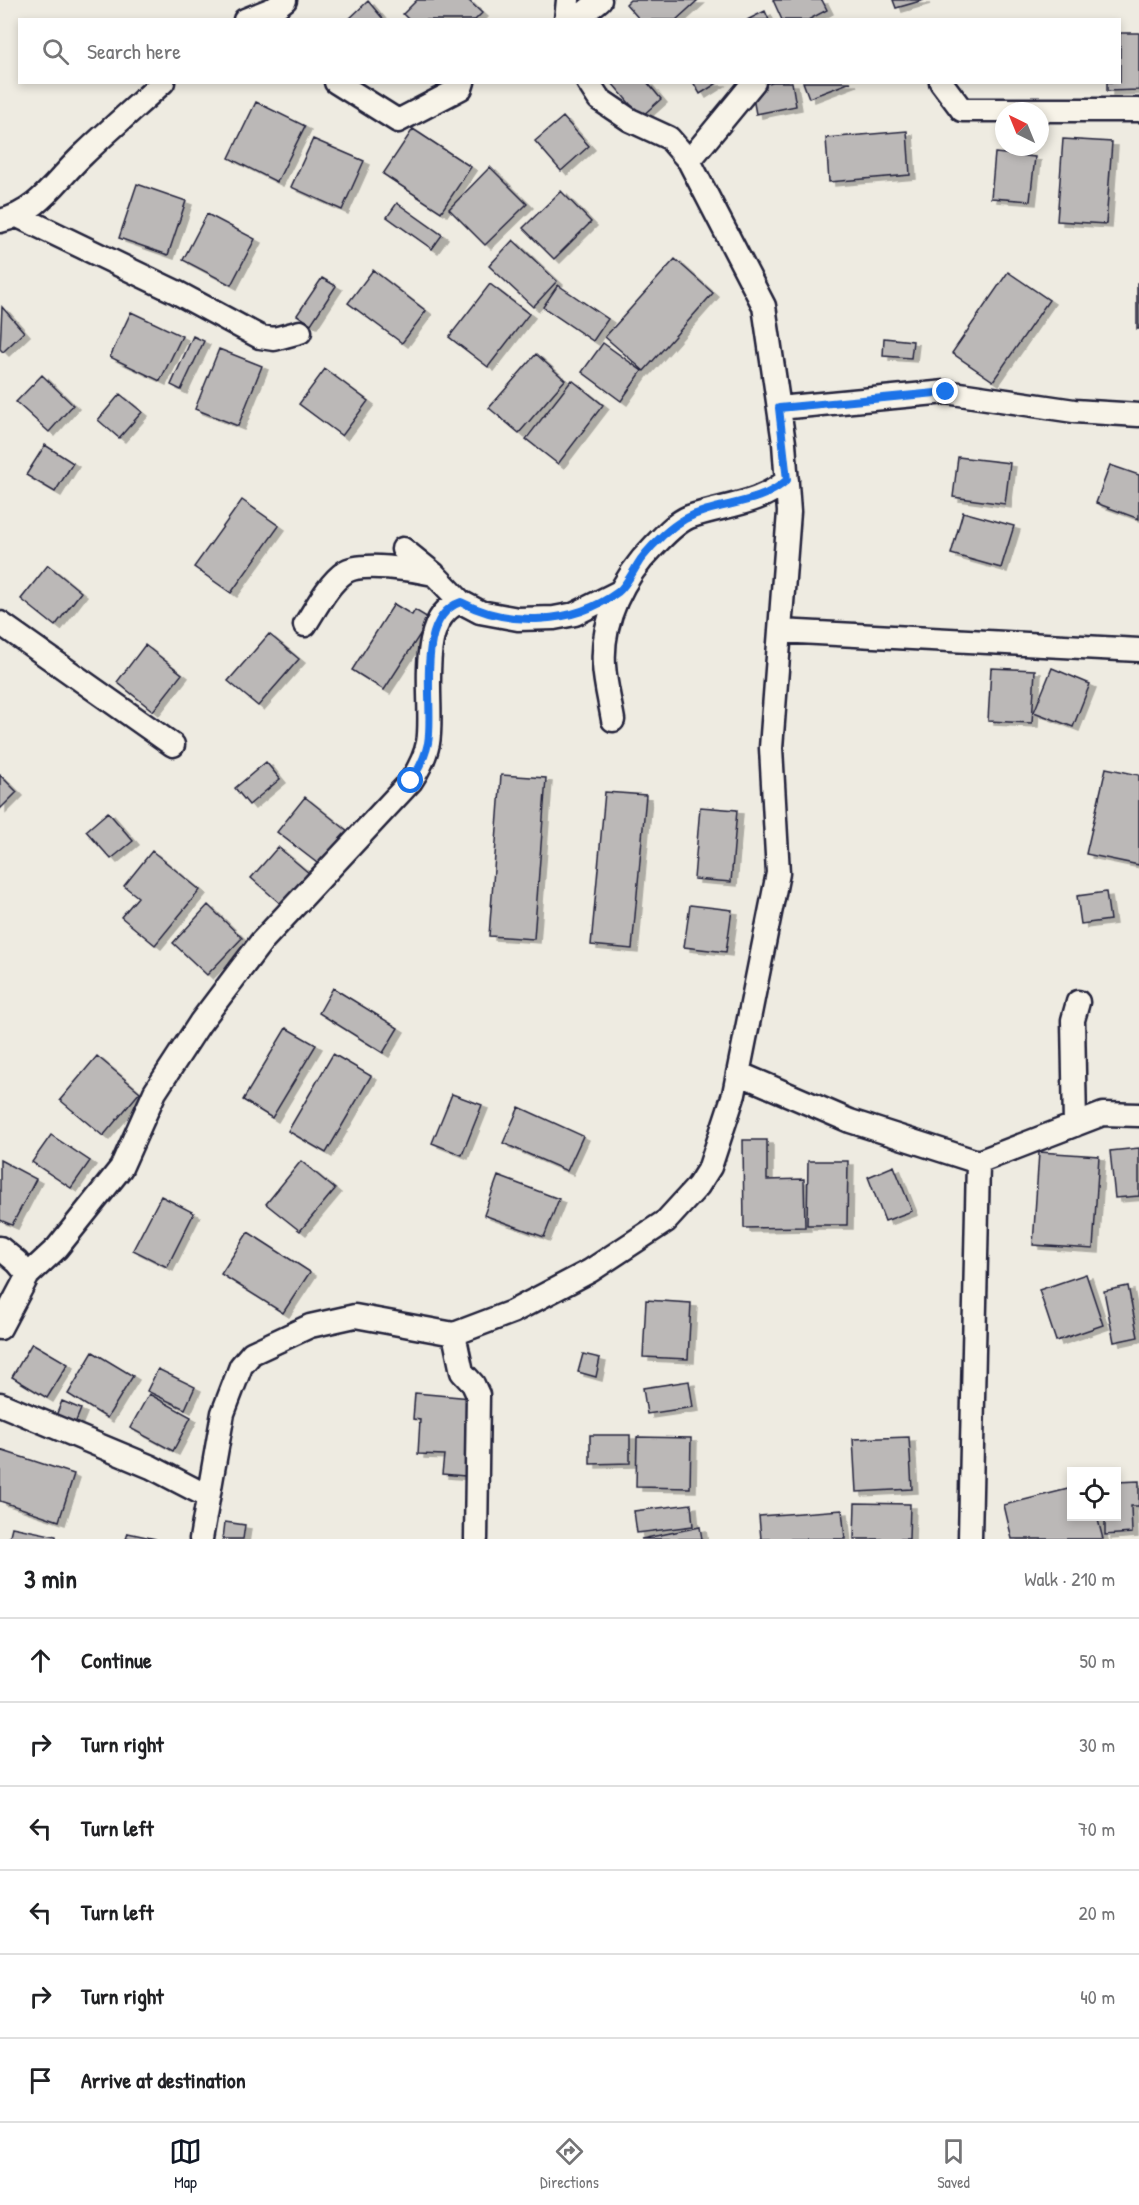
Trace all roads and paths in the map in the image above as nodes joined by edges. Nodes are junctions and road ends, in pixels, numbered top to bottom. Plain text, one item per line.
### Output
1 (568, 0) edge
2 (600, 0) edge
3 (280, 9) edge
4 (251, 18) edge
5 (566, 18) edge
6 (578, 18) edge
7 (161, 84) edge
8 (339, 84) edge
9 (462, 84) edge
10 (589, 84) edge
11 (752, 84) edge
12 (942, 84) edge
13 (1139, 110) edge
14 (669, 138) junction
15 (706, 140) junction
16 (689, 161) junction
17 (10, 219) edge
18 (300, 332) dead end
19 (779, 408) junction
20 (1139, 415) edge
21 (787, 480) junction
22 (403, 549) dead end
23 (434, 574) junction
24 (619, 592) junction
25 (461, 602) junction
26 (575, 614) junction
27 (0, 623) edge
28 (305, 625) dead end
29 (780, 631) junction
30 (605, 634) junction
31 (1139, 650) edge
32 (613, 720) dead end
33 (173, 745) dead end
34 (1078, 1002) dead end
35 (738, 1073) junction
36 (1139, 1115) edge
37 (1075, 1125) junction
38 (978, 1162) junction
39 (0, 1248) edge
40 (28, 1275) junction
41 (0, 1328) edge
42 (454, 1334) junction
43 (0, 1404) edge
44 (207, 1496) junction
45 (201, 1539) edge
46 (476, 1539) edge
47 (970, 1539) edge

1 - 5 street
2 - 6 street
3 - 4 street
7 - 17 street
8 - 9 street
10 - 14 street
11 - 15 street
12 - 13 street
14 - 15 street
14 - 16 street
15 - 16 street
16 - 19 street
17 - 18 street
19 - 20 street
19 - 21 street
21 - 24 street
21 - 29 street
22 - 23 street
23 - 25 street
23 - 28 street
24 - 26 street
24 - 30 street
25 - 26 street
25 - 40 street
26 - 30 street
27 - 33 street
29 - 31 street
29 - 35 street
30 - 32 street
34 - 37 street
35 - 38 street
35 - 42 street
36 - 37 street
37 - 38 street
38 - 47 street
39 - 40 street
40 - 41 street
42 - 44 street
42 - 46 street
43 - 44 street
44 - 45 street

